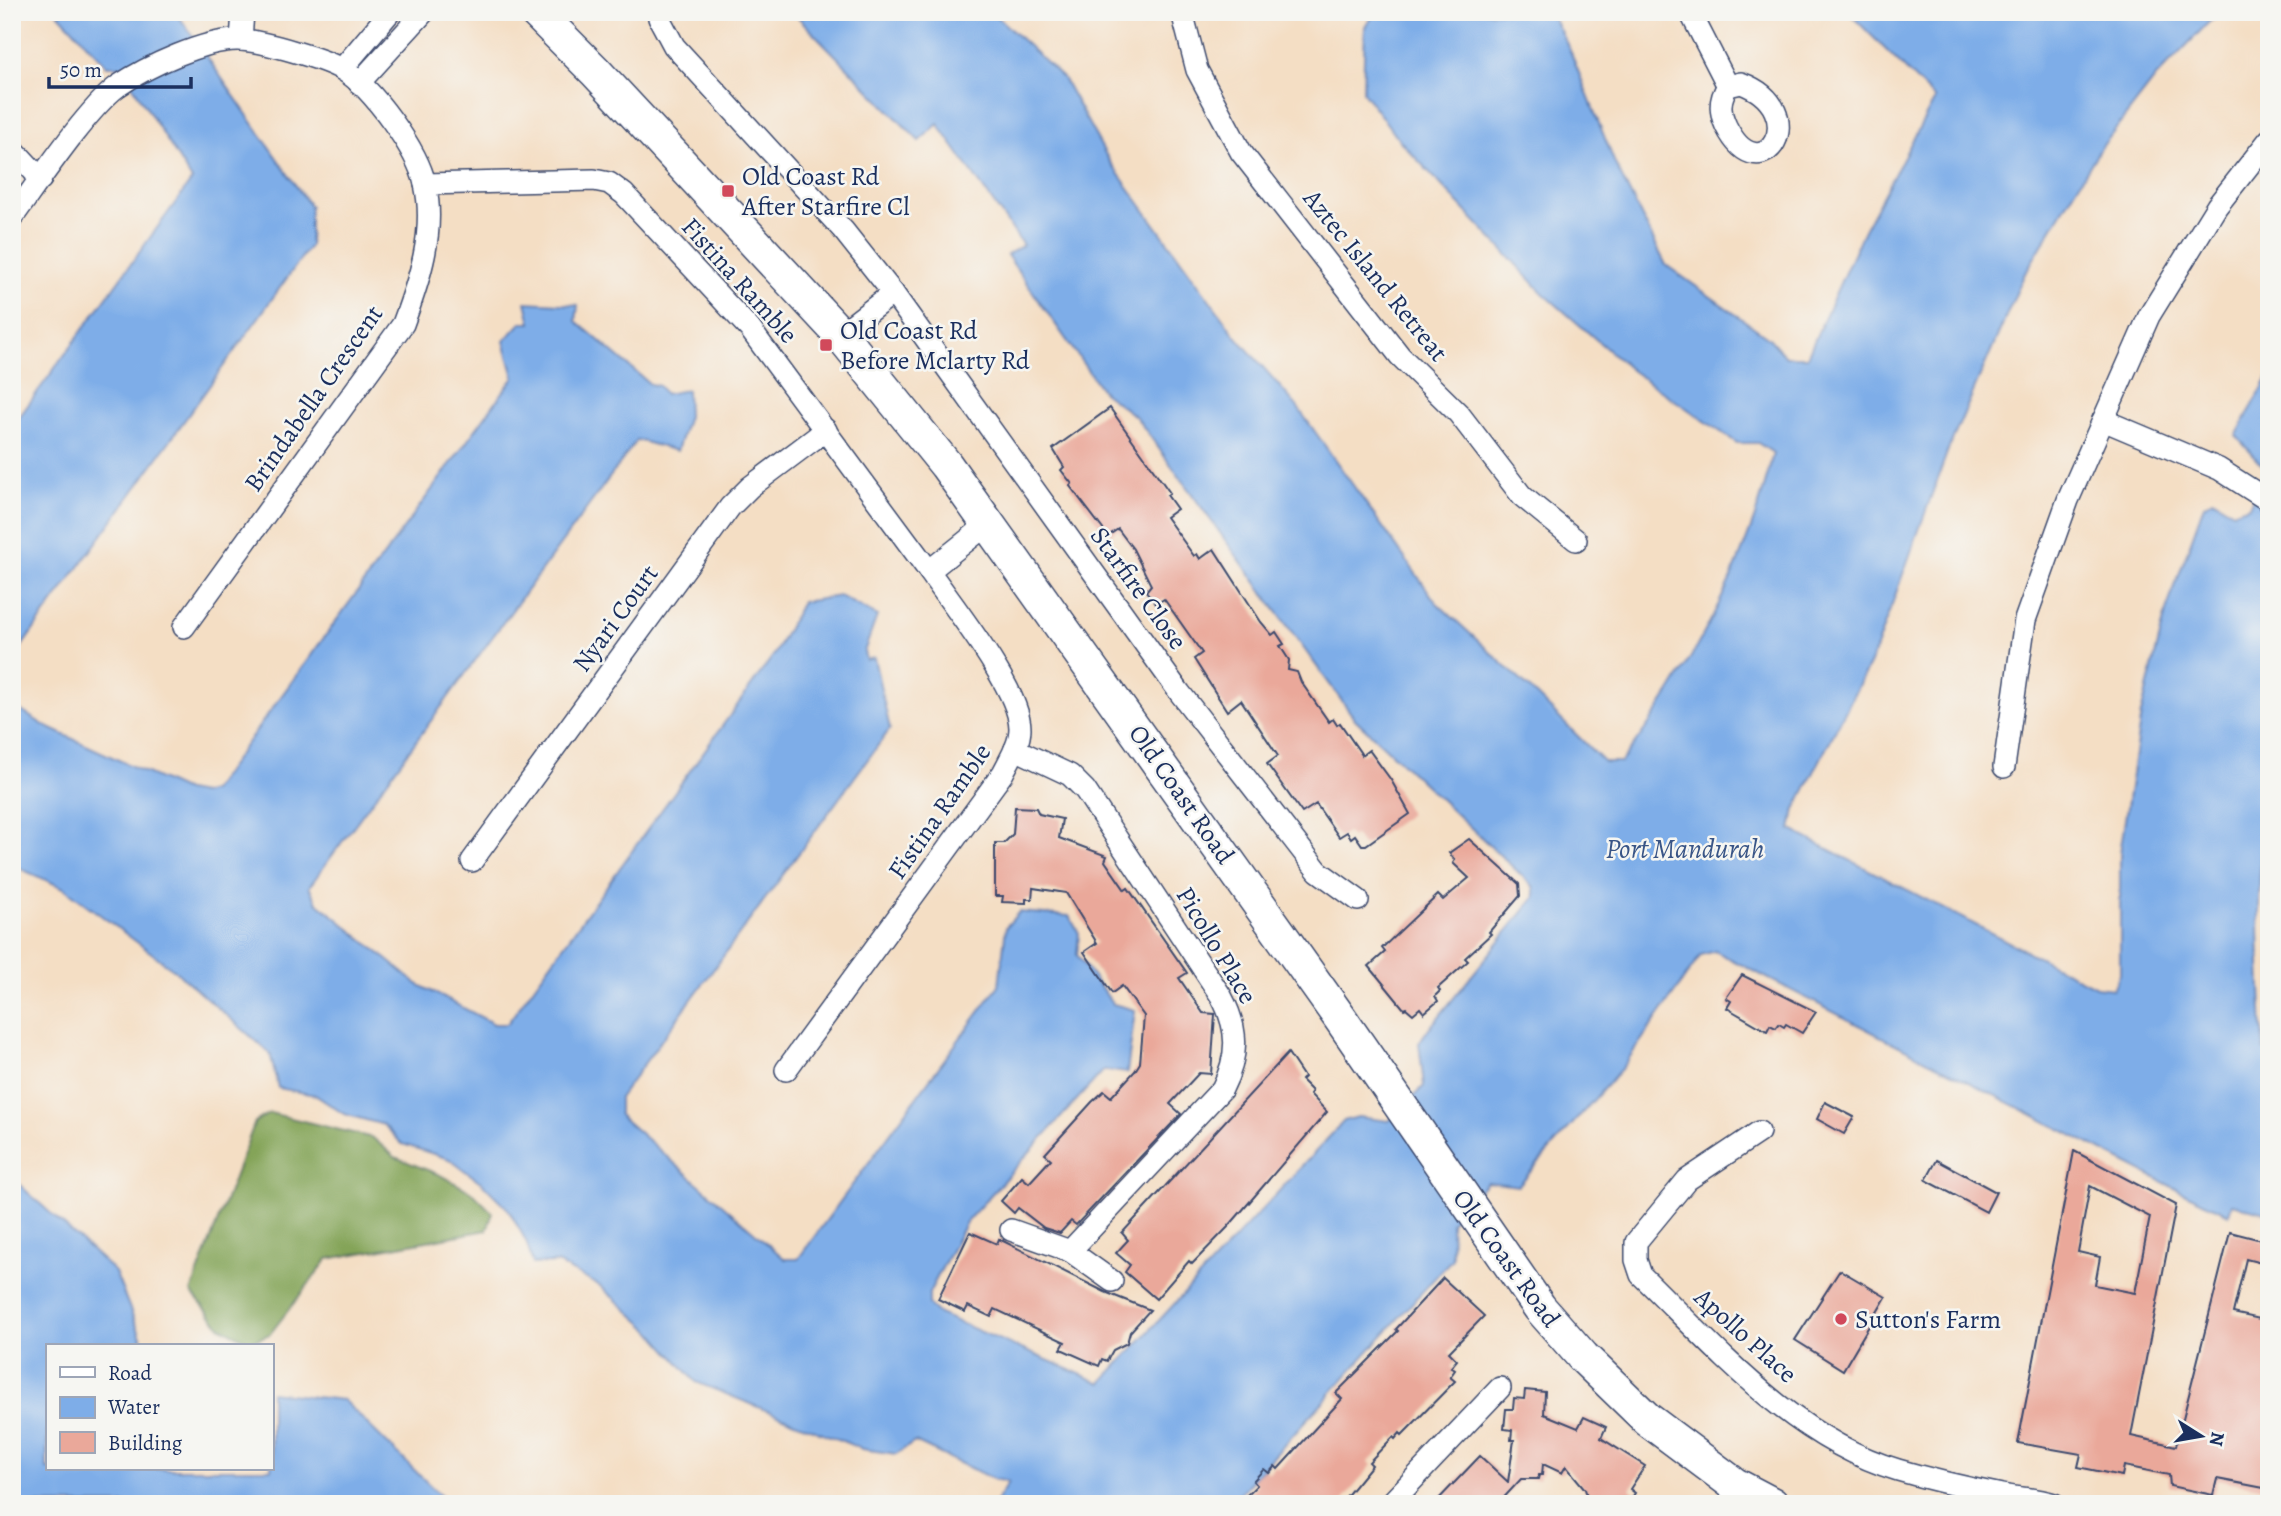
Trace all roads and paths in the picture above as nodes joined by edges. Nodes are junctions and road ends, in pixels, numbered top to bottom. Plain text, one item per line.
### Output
1 (243, 12) edge
2 (390, 12) edge
3 (424, 12) edge
4 (536, 12) edge
5 (556, 12) edge
6 (1182, 12) edge
7 (1690, 12) edge
8 (657, 14) edge
9 (241, 40) junction
10 (342, 69) junction
11 (595, 71) junction
12 (359, 83) junction
13 (1728, 86) dead end
14 (2269, 140) edge
15 (12, 148) edge
16 (41, 179) junction
17 (425, 184) junction
18 (12, 218) edge
19 (893, 293) junction
20 (840, 334) junction
21 (2103, 420) junction
22 (826, 430) junction
23 (2269, 501) edge
24 (989, 523) junction
25 (1576, 540) dead end
26 (929, 571) junction
27 (184, 627) dead end
28 (1015, 749) junction
29 (2004, 767) dead end
30 (472, 861) dead end
31 (1358, 900) dead end
32 (786, 1069) dead end
33 (1759, 1132) dead end
34 (1011, 1230) dead end
35 (1070, 1251) junction
36 (1112, 1281) dead end
37 (1500, 1388) dead end
38 (2004, 1501) edge
39 (1390, 1504) edge
40 (1772, 1504) edge
41 (2054, 1504) edge

1 - 9 street
2 - 10 street
3 - 12 street
4 - 11 main road, Old Coast Road
5 - 11 main road, Old Coast Road
6 - 25 street, Aztec Island Retreat
7 - 13 street
8 - 19 street, Starfire Close
9 - 10 street, Brindabella Crescent
9 - 16 street, Brindabella Crescent
10 - 12 street, Brindabella Crescent
11 - 20 main road, Old Coast Road
12 - 17 street, Brindabella Crescent
14 - 21 street
15 - 16 street
16 - 18 street, Brindabella Crescent
17 - 22 street, Fistina Ramble
17 - 27 street, Brindabella Crescent
19 - 20 street
19 - 31 street, Starfire Close
20 - 24 main road, Old Coast Road
21 - 23 street
21 - 29 street
22 - 26 street, Fistina Ramble
22 - 30 street, Nyari Court
24 - 26 street
24 - 40 main road, Old Coast Road
26 - 28 street, Fistina Ramble
28 - 32 street, Fistina Ramble
28 - 35 street, Picollo Place
33 - 38 street, Apollo Place
34 - 35 street
35 - 36 street
37 - 39 street
38 - 41 street, Apollo Place

